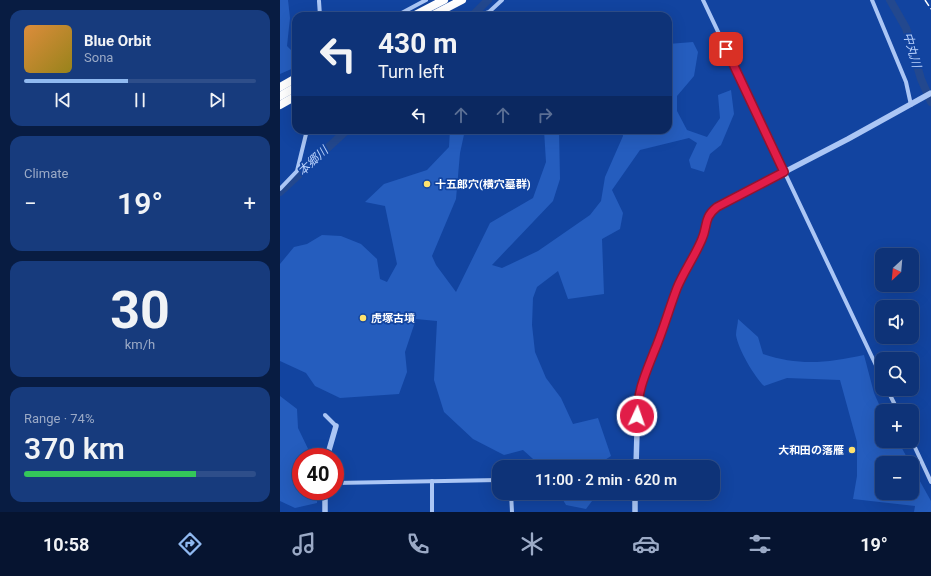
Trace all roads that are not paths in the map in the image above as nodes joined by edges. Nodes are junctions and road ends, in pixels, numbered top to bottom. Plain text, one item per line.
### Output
1 (426, 0) edge
2 (444, 0) edge
3 (462, 0) edge
4 (502, 0) edge
5 (703, 0) edge
6 (872, 0) edge
7 (320, 1) edge
8 (320, 12) edge
9 (404, 12) edge
10 (421, 12) edge
11 (439, 12) edge
12 (489, 12) edge
13 (292, 78) edge
14 (292, 80) edge
15 (280, 82) edge
16 (280, 87) edge
17 (292, 89) edge
18 (931, 93) edge
19 (280, 96) edge
20 (292, 98) edge
21 (911, 104) junction
22 (280, 105) edge
23 (306, 134) edge
24 (784, 172) junction
25 (280, 189) edge
26 (875, 363) edge
27 (325, 415) dead end
28 (336, 426) joint
29 (330, 448) edge
30 (915, 448) edge
31 (636, 460) edge
32 (492, 480) edge
33 (432, 481) junction
34 (931, 482) edge
35 (344, 483) edge
36 (325, 500) edge
37 (511, 500) edge
38 (635, 500) edge
39 (325, 512) edge
40 (432, 512) edge
41 (512, 512) edge
42 (634, 512) edge

1 - 9 street
2 - 10 highway
3 - 11 highway
4 - 12 street
5 - 24 street
6 - 21 street
7 - 8 street
13 - 15 highway
14 - 16 highway
17 - 19 highway
18 - 21 street
20 - 22 highway
21 - 24 street
23 - 25 street
24 - 26 street
24 - 31 street
27 - 28 street
28 - 29 street
30 - 34 street
32 - 33 street
33 - 35 street
33 - 40 street
36 - 39 street
37 - 41 street
38 - 42 street

